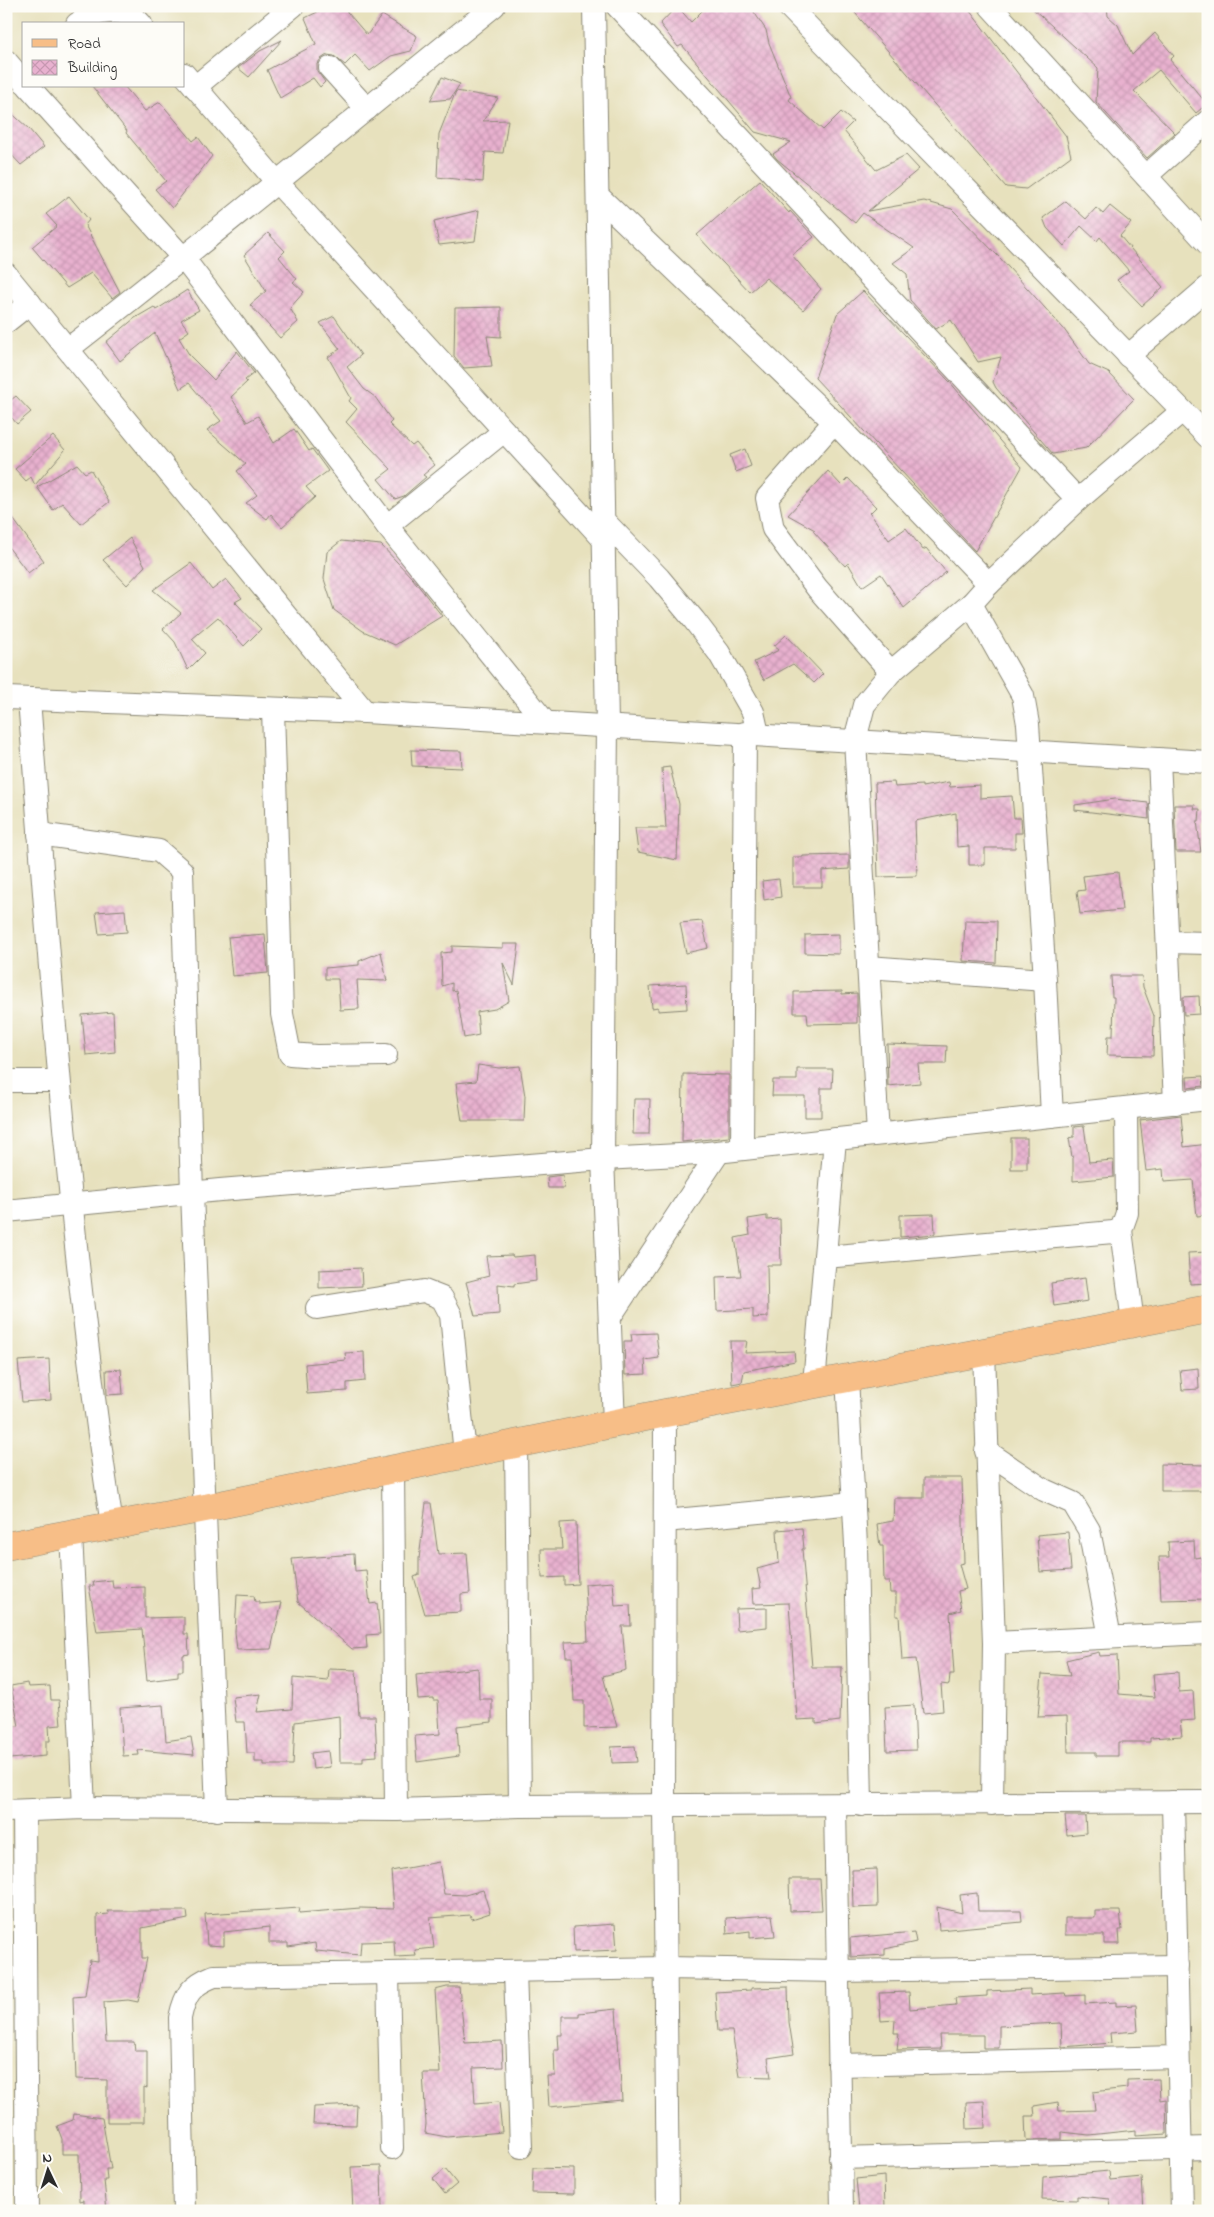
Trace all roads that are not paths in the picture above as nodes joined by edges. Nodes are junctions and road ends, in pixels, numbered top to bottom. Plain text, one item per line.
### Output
1 (294, 6) edge
2 (494, 6) edge
3 (594, 6) edge
4 (617, 6) edge
5 (788, 6) edge
6 (990, 6) edge
7 (80, 22) edge
8 (139, 22) edge
9 (330, 68) dead end
10 (190, 80) edge
11 (29, 88) edge
12 (367, 109) junction
13 (1208, 121) edge
14 (1146, 176) junction
15 (276, 181) junction
16 (598, 196) junction
17 (1208, 244) edge
18 (184, 259) junction
19 (6, 274) edge
20 (1208, 287) edge
21 (30, 302) junction
22 (6, 322) edge
23 (68, 349) junction
24 (1128, 356) junction
25 (1182, 411) junction
26 (834, 422) junction
27 (504, 430) junction
28 (1208, 437) edge
29 (1078, 500) junction
30 (387, 526) junction
31 (604, 530) junction
32 (989, 584) junction
33 (971, 604) junction
34 (891, 672) junction
35 (6, 698) edge
36 (28, 699) junction
37 (273, 709) junction
38 (365, 712) junction
39 (545, 722) junction
40 (607, 725) junction
41 (752, 734) junction
42 (855, 740) junction
43 (1029, 753) junction
44 (1159, 759) junction
45 (1208, 762) edge
46 (39, 834) junction
47 (1168, 942) junction
48 (1208, 943) edge
49 (868, 967) junction
50 (1046, 980) junction
51 (386, 1055) dead end
52 (60, 1081) junction
53 (6, 1082) edge
54 (1208, 1100) edge
55 (1175, 1102) junction
56 (1126, 1108) junction
57 (1052, 1116) junction
58 (878, 1134) junction
59 (835, 1139) junction
60 (742, 1149) junction
61 (719, 1152) junction
62 (603, 1159) junction
63 (192, 1192) junction
64 (72, 1204) junction
65 (6, 1211) edge
66 (1121, 1230) junction
67 (825, 1257) junction
68 (317, 1308) dead end
69 (1208, 1309) edge
70 (610, 1317) junction
71 (1133, 1323) junction
72 (984, 1351) junction
73 (847, 1377) junction
74 (814, 1384) junction
75 (665, 1413) junction
76 (614, 1423) junction
77 (516, 1443) junction
78 (986, 1451) junction
79 (465, 1454) junction
80 (393, 1468) junction
81 (854, 1503) junction
82 (205, 1508) junction
83 (664, 1521) junction
84 (112, 1526) junction
85 (71, 1534) junction
86 (6, 1546) edge
87 (1208, 1633) edge
88 (1110, 1637) junction
89 (994, 1642) junction
90 (1173, 1802) junction
91 (1208, 1802) edge
92 (992, 1804) junction
93 (835, 1805) junction
94 (861, 1805) junction
95 (520, 1806) junction
96 (664, 1806) junction
97 (84, 1808) junction
98 (217, 1810) junction
99 (396, 1810) junction
100 (15, 1811) edge
101 (1177, 1966) junction
102 (666, 1968) junction
103 (515, 1971) junction
104 (837, 1972) junction
105 (388, 1974) junction
106 (1178, 2056) junction
107 (839, 2065) junction
108 (521, 2147) dead end
109 (392, 2148) dead end
110 (1208, 2148) edge
111 (1181, 2149) junction
112 (840, 2158) junction
113 (27, 2211) edge
114 (184, 2211) edge
115 (668, 2211) edge
116 (842, 2211) edge
117 (1182, 2211) edge

1 - 10 street
2 - 12 street
3 - 16 street
4 - 29 street
5 - 24 street
6 - 14 street
7 - 8 street
9 - 12 street
10 - 15 street
11 - 18 street
12 - 15 street
13 - 14 street
14 - 17 street
15 - 18 street
15 - 27 street
16 - 26 street
16 - 31 street
18 - 23 street
18 - 30 street
19 - 21 street
20 - 24 street
21 - 22 street
21 - 23 street
23 - 38 street
24 - 25 street
25 - 28 street
25 - 29 street
26 - 32 street
26 - 34 street
27 - 30 street
27 - 31 street
29 - 32 street
30 - 39 street
31 - 40 street
31 - 41 street
32 - 33 street
33 - 34 street
33 - 43 street
34 - 42 street
35 - 36 street
36 - 37 street
36 - 46 street
37 - 38 street
37 - 51 street
38 - 39 street
39 - 40 street
40 - 41 street
40 - 62 street
41 - 42 street
41 - 60 street
42 - 43 street
42 - 49 street
43 - 44 street
43 - 50 street
44 - 45 street
44 - 47 street
46 - 52 street
46 - 63 street
47 - 48 street
47 - 55 street
49 - 50 street
49 - 58 street
50 - 57 street
52 - 53 street
52 - 64 street
54 - 55 street
55 - 56 street
56 - 57 street
56 - 66 street
57 - 58 street
58 - 59 street
59 - 60 street
59 - 67 street
60 - 61 street
61 - 62 street
61 - 70 street
62 - 63 street
62 - 70 street
63 - 64 street
63 - 82 street
64 - 65 street
64 - 84 street
66 - 67 street
66 - 71 street
67 - 74 street
68 - 79 street
69 - 71 main road
70 - 76 street
71 - 72 main road
72 - 73 main road
72 - 78 street
73 - 74 main road
73 - 81 street
74 - 75 main road
75 - 76 main road
75 - 83 street
76 - 77 main road
77 - 79 main road
77 - 95 street
78 - 88 street
78 - 89 street
79 - 80 main road
80 - 82 main road
80 - 99 street
81 - 83 street
81 - 94 street
82 - 84 main road
82 - 98 street
83 - 96 street
84 - 85 main road
85 - 86 main road
85 - 97 street
87 - 88 street
88 - 89 street
89 - 92 street
90 - 91 street
90 - 92 street
90 - 101 street
92 - 94 street
93 - 94 street
93 - 96 street
93 - 104 street
95 - 96 street
95 - 99 street
96 - 102 street
97 - 98 street
97 - 100 street
98 - 99 street
100 - 113 street
101 - 104 street
101 - 106 street
102 - 103 street
102 - 104 street
102 - 115 street
103 - 105 street
103 - 108 street
104 - 107 street
105 - 109 street
105 - 114 street
106 - 107 street
106 - 111 street
107 - 112 street
110 - 111 street
111 - 112 street
111 - 117 street
112 - 116 street

